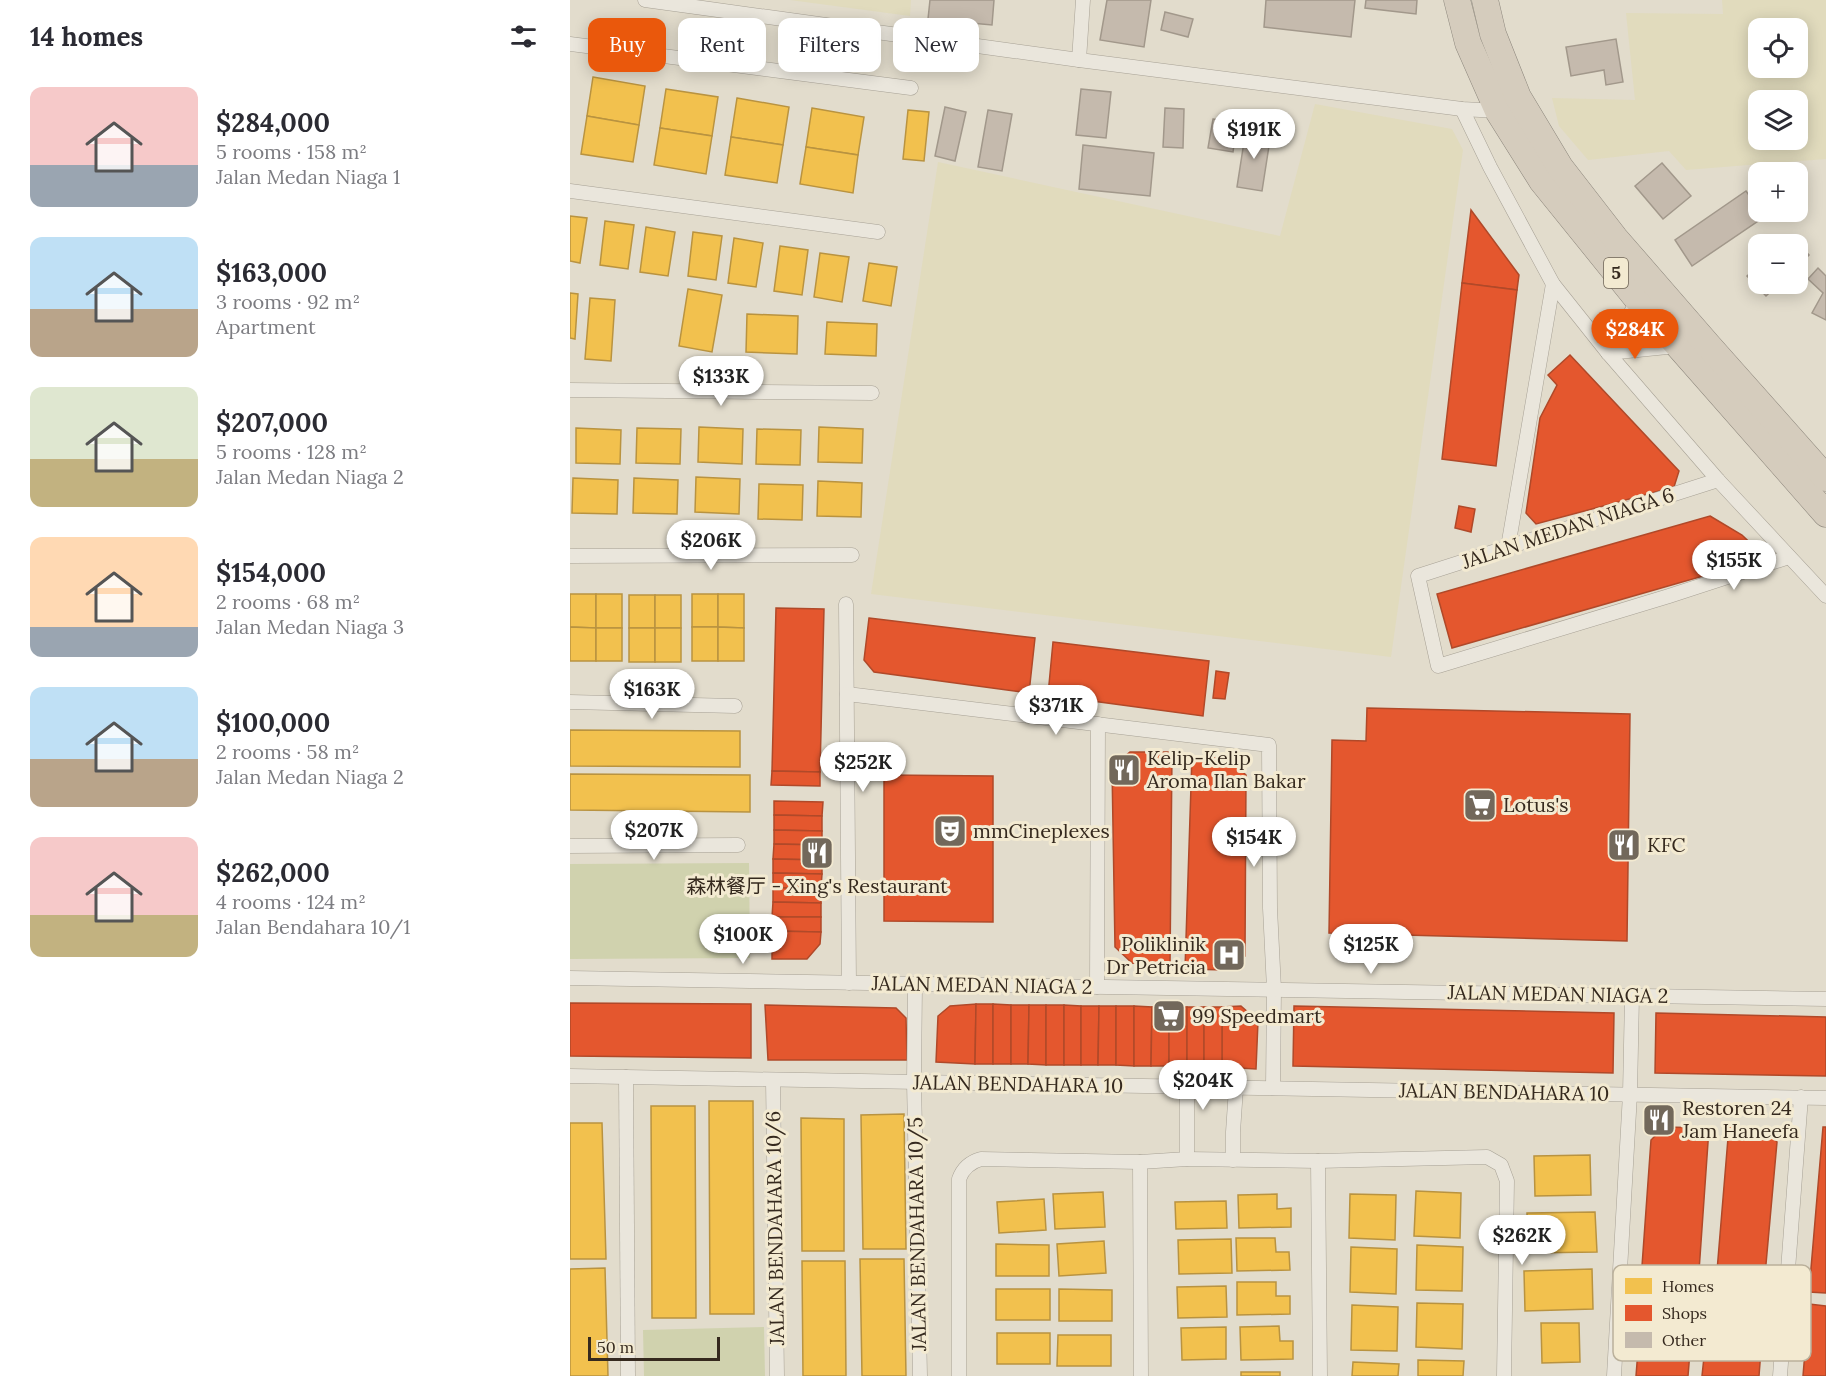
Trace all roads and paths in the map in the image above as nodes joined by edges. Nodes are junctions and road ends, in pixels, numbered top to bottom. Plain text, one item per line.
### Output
1 (645, 0) edge
2 (1083, 0) edge
3 (1457, 0) edge
4 (1485, 0) edge
5 (570, 44) edge
6 (1079, 60) junction
7 (911, 88) dead end
8 (1462, 109) junction
9 (1498, 111) junction
10 (570, 191) edge
11 (878, 232) dead end
12 (1553, 284) junction
13 (1638, 300) junction
14 (1677, 346) junction
15 (1608, 353) junction
16 (570, 390) edge
17 (872, 393) dead end
18 (1826, 478) edge
19 (1718, 480) junction
20 (1826, 514) edge
21 (1509, 547) junction
22 (852, 555) dead end
23 (570, 556) edge
24 (1789, 557) junction
25 (1826, 596) edge
26 (846, 604) dead end
27 (847, 694) junction
28 (570, 702) edge
29 (735, 706) dead end
30 (1098, 724) junction
31 (738, 845) dead end
32 (570, 846) edge
33 (570, 978) edge
34 (849, 983) junction
35 (915, 984) junction
36 (1097, 987) junction
37 (1274, 989) junction
38 (1632, 996) junction
39 (1826, 999) edge
40 (570, 1076) edge
41 (626, 1077) junction
42 (773, 1080) junction
43 (914, 1082) junction
44 (1187, 1087) junction
45 (1236, 1088) junction
46 (1273, 1088) junction
47 (1630, 1094) junction
48 (1801, 1097) junction
49 (1826, 1098) edge
50 (1187, 1159) junction
51 (1233, 1160) junction
52 (1318, 1161) junction
53 (1140, 1162) junction
54 (1620, 1265) edge
55 (1788, 1265) edge
56 (1615, 1361) edge
57 (1781, 1361) edge
58 (628, 1376) edge
59 (777, 1376) edge
60 (920, 1376) edge
61 (959, 1376) edge
62 (1141, 1376) edge
63 (1320, 1376) edge
64 (1504, 1376) edge
65 (1614, 1376) edge
66 (1780, 1376) edge

1 - 6 street
2 - 6 street
3 - 9 highway, 5
4 - 18 highway, 5
5 - 7 street
6 - 8 street
8 - 9 street
8 - 12 street
9 - 13 highway, 5
10 - 11 street
12 - 15 street
12 - 21 street
13 - 14 highway, 5
13 - 15 street
14 - 15 street
14 - 20 highway, 5
15 - 19 street
16 - 17 street
19 - 21 street, JALAN MEDAN NIAGA 6
19 - 24 street
21 - 24 street, JALAN MEDAN NIAGA 6
22 - 23 street
24 - 25 street
26 - 27 street
27 - 30 street
27 - 34 street
28 - 29 street
30 - 36 street
30 - 37 street
31 - 32 street
33 - 34 street, JALAN MEDAN NIAGA 2
34 - 35 street, JALAN MEDAN NIAGA 2
35 - 36 street, JALAN MEDAN NIAGA 2
35 - 43 street, JALAN BENDAHARA 10/5
36 - 37 street, JALAN MEDAN NIAGA 2
37 - 38 street, JALAN MEDAN NIAGA 2
37 - 46 street
38 - 39 street, JALAN MEDAN NIAGA 2
38 - 47 street
40 - 41 street, JALAN BENDAHARA 10
41 - 42 street, JALAN BENDAHARA 10
41 - 58 street
42 - 43 street, JALAN BENDAHARA 10
42 - 59 street, JALAN BENDAHARA 10/6
43 - 44 street, JALAN BENDAHARA 10
43 - 60 street, JALAN BENDAHARA 10/5
44 - 45 street, JALAN BENDAHARA 10
44 - 50 street
45 - 46 street, JALAN BENDAHARA 10
45 - 51 street
46 - 47 street, JALAN BENDAHARA 10
47 - 48 street, JALAN BENDAHARA 10
47 - 54 street
48 - 49 street, JALAN BENDAHARA 10
48 - 55 street
50 - 51 street
50 - 53 street
51 - 52 street
52 - 63 street
52 - 64 street
53 - 61 street
53 - 62 street
56 - 65 street
57 - 66 street

